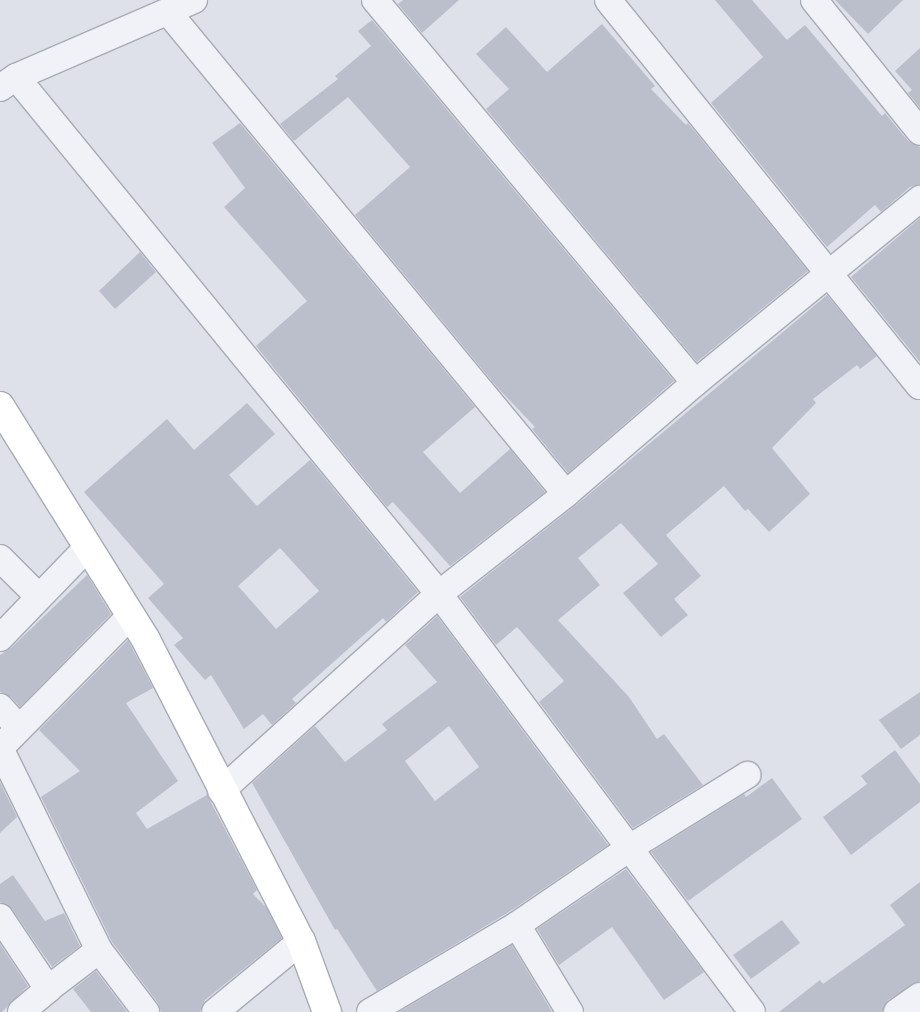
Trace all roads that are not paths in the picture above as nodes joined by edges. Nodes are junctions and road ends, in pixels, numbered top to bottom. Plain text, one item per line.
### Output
1 (194, 0) edge
2 (375, 0) edge
3 (608, 0) edge
4 (814, 0) edge
5 (168, 12) junction
6 (8, 82) edge
7 (920, 132) edge
8 (920, 198) edge
9 (828, 272) junction
10 (695, 383) junction
11 (920, 386) edge
12 (0, 406) edge
13 (566, 494) junction
14 (88, 547) junction
15 (0, 558) edge
16 (439, 594) junction
17 (39, 597) junction
18 (131, 615) junction
19 (0, 638) edge
20 (0, 707) edge
21 (19, 728) junction
22 (0, 748) edge
23 (747, 775) dead end
24 (221, 791) junction
25 (631, 847) junction
26 (0, 917) edge
27 (517, 925) junction
28 (301, 941) junction
29 (99, 950) junction
30 (48, 989) junction
31 (920, 996) edge
32 (21, 1012) edge
33 (146, 1012) edge
34 (215, 1012) edge
35 (327, 1012) edge
36 (370, 1012) edge
37 (570, 1012) edge
38 (752, 1012) edge
39 (897, 1012) edge

1 - 5 street
2 - 10 street
3 - 9 street
4 - 7 street
5 - 6 street
5 - 13 street
6 - 16 street
8 - 9 street
9 - 10 street
9 - 11 street
10 - 13 street
12 - 14 street
13 - 16 street
14 - 17 street
14 - 18 street
15 - 17 street
16 - 24 street
16 - 25 street
17 - 19 street
18 - 21 street
18 - 24 street
20 - 21 street
21 - 22 street
22 - 29 street
23 - 25 street
24 - 28 street
25 - 27 street
25 - 38 street
26 - 30 street
27 - 36 street
27 - 37 street
28 - 34 street
28 - 35 street
29 - 30 street
29 - 33 street
30 - 32 street
31 - 39 street

